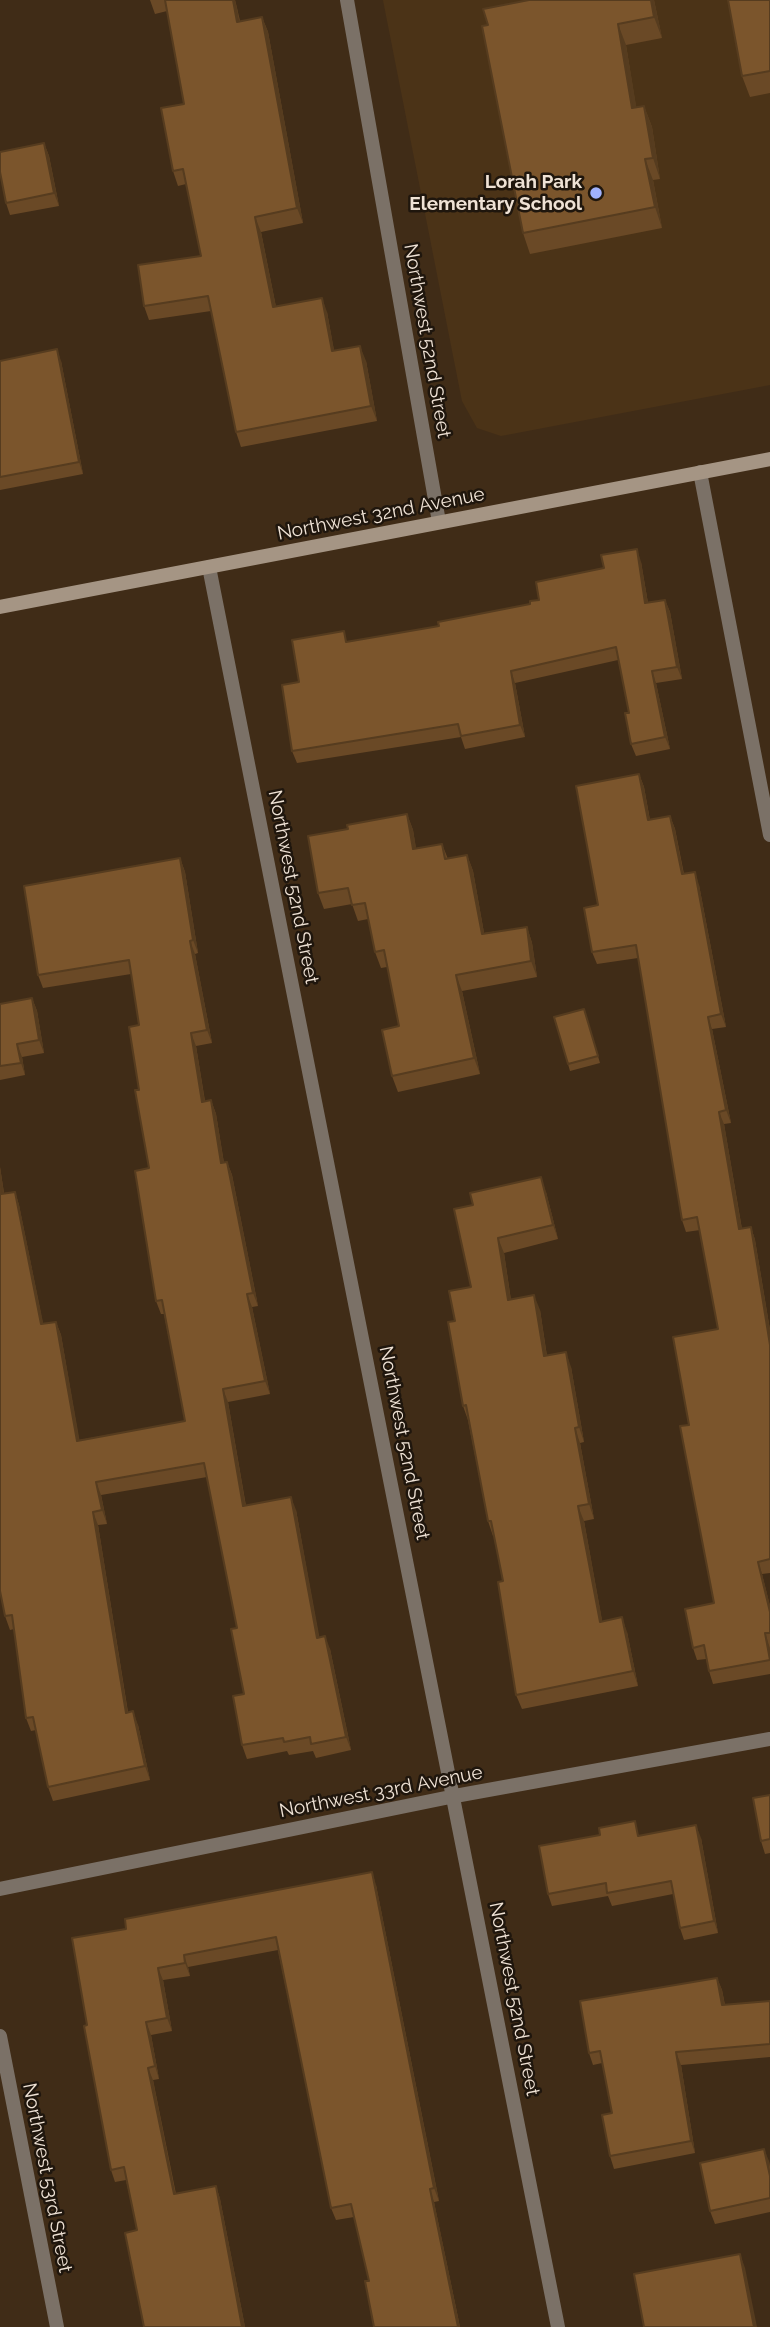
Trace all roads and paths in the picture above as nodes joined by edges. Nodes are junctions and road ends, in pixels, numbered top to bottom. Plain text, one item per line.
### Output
1 (347, 0) edge
2 (770, 459) edge
3 (699, 472) junction
4 (439, 523) junction
5 (209, 567) junction
6 (0, 607) edge
7 (770, 835) edge
8 (770, 1739) edge
9 (455, 1796) junction
10 (0, 1889) edge
11 (0, 2036) edge
12 (57, 2327) edge
13 (558, 2327) edge

1 - 4 street, Northwest 52nd Street
2 - 3 main road, Northwest 32nd Avenue
3 - 4 main road, Northwest 32nd Avenue
3 - 7 street
4 - 5 main road, Northwest 32nd Avenue
5 - 6 main road, Northwest 32nd Avenue
5 - 9 street, Northwest 52nd Street
8 - 9 street, Northwest 33rd Avenue
9 - 10 street, Northwest 33rd Avenue
9 - 13 street, Northwest 52nd Street
11 - 12 street, Northwest 53rd Street

